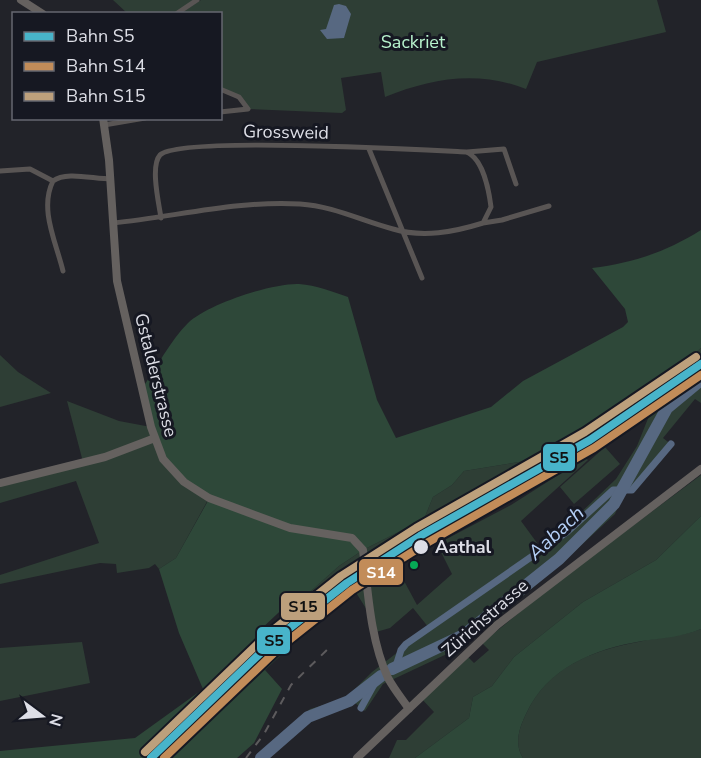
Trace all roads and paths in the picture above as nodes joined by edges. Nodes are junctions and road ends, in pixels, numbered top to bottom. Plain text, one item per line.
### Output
1 (21, 0) edge
2 (197, 0) edge
3 (40, 12) edge
4 (179, 12) edge
5 (222, 90) edge
6 (222, 112) edge
7 (124, 120) edge
8 (103, 122) edge
9 (369, 149) junction
10 (466, 152) junction
11 (0, 171) edge
12 (111, 179) junction
13 (53, 181) junction
14 (516, 184) dead end
15 (549, 206) dead end
16 (161, 218) junction
17 (113, 223) junction
18 (483, 223) junction
19 (403, 232) junction
20 (63, 271) dead end
21 (422, 278) dead end
22 (154, 438) junction
23 (701, 469) edge
24 (0, 483) edge
25 (409, 709) junction
26 (357, 758) edge

1 - 3 street
2 - 4 street
5 - 6 street
7 - 8 street
8 - 12 street, Gstalderstrasse
9 - 10 street, Grossweid
9 - 16 street, Grossweid
9 - 19 street
10 - 14 street, Grossweid
10 - 18 street
11 - 13 street
12 - 13 street
12 - 17 street, Gstalderstrasse
13 - 20 street
15 - 18 street
16 - 17 street
16 - 19 street
17 - 22 street, Gstalderstrasse
18 - 19 street
19 - 21 street
22 - 24 street
22 - 25 street, Gstalderstrasse
23 - 25 street, Zürichstrasse
25 - 26 street, Zürichstrasse

